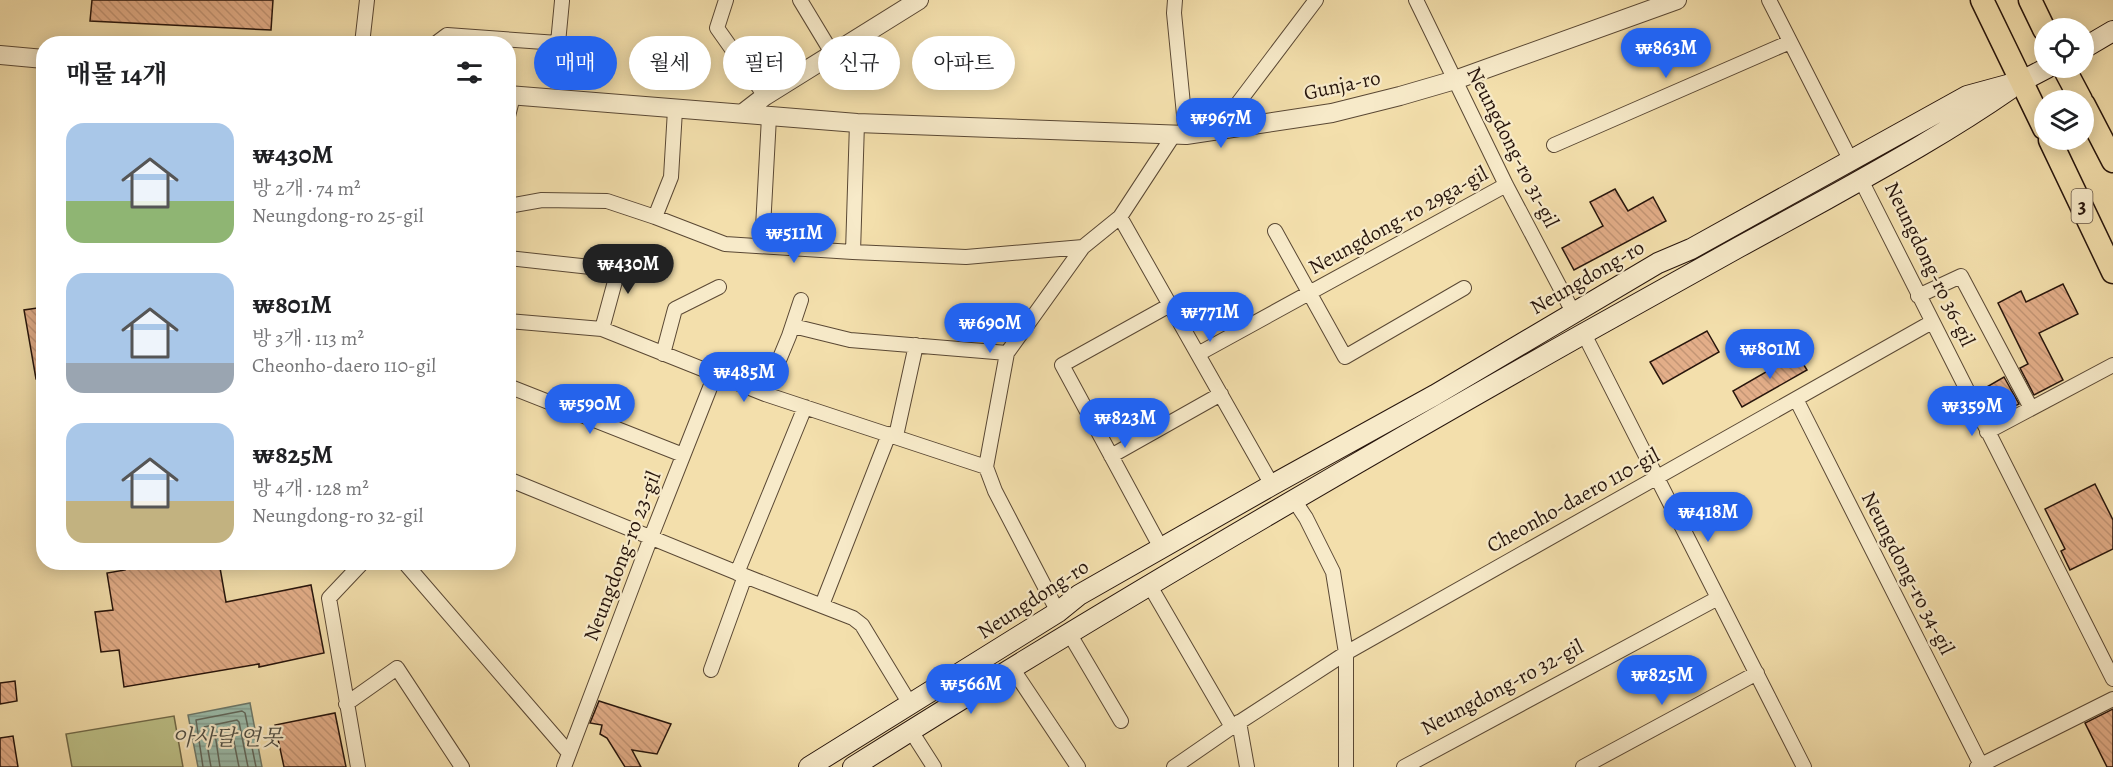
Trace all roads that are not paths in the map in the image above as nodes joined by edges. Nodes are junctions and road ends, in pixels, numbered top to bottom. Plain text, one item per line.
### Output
1 (367, 0) edge
2 (726, 0) edge
3 (800, 0) edge
4 (918, 0) edge
5 (1175, 0) edge
6 (1316, 0) edge
7 (1416, 0) edge
8 (1677, 0) edge
9 (1769, 0) edge
10 (1982, 0) edge
11 (2030, 0) edge
12 (562, 2) dead end
13 (2039, 18) edge
14 (2113, 31) edge
15 (363, 36) edge
16 (446, 36) edge
17 (461, 36) edge
18 (822, 36) edge
19 (860, 36) edge
20 (516, 40) edge
21 (1790, 42) junction
22 (2094, 42) edge
23 (0, 59) edge
24 (36, 59) edge
25 (818, 62) edge
26 (2034, 75) edge
27 (1455, 80) junction
28 (2022, 81) junction
29 (516, 96) edge
30 (765, 96) junction
31 (2034, 107) edge
32 (675, 110) junction
33 (743, 113) junction
34 (769, 117) junction
35 (857, 123) junction
36 (2094, 124) edge
37 (1217, 131) junction
38 (1180, 136) junction
39 (1554, 145) dead end
40 (2055, 150) edge
41 (1850, 159) junction
42 (2113, 161) edge
43 (1861, 180) junction
44 (1506, 185) junction
45 (516, 205) edge
46 (655, 217) junction
47 (1120, 217) junction
48 (1275, 231) dead end
49 (762, 246) junction
50 (1083, 247) junction
51 (623, 252) dead end
52 (853, 252) junction
53 (516, 259) edge
54 (618, 270) junction
55 (2113, 272) edge
56 (719, 287) dead end
57 (1464, 288) dead end
58 (1310, 292) junction
59 (1918, 296) junction
60 (801, 300) dead end
61 (1170, 305) junction
62 (1573, 312) junction
63 (516, 322) edge
64 (1932, 322) junction
65 (793, 326) junction
66 (602, 329) junction
67 (1584, 334) junction
68 (916, 345) junction
69 (1007, 353) junction
70 (663, 354) junction
71 (1198, 354) junction
72 (2113, 365) edge
73 (716, 375) junction
74 (516, 389) edge
75 (765, 394) junction
76 (1221, 394) junction
77 (1796, 399) junction
78 (805, 408) junction
79 (2031, 408) junction
80 (1987, 432) junction
81 (892, 435) junction
82 (684, 455) junction
83 (1111, 456) junction
84 (986, 467) junction
85 (1657, 477) junction
86 (516, 482) edge
87 (1272, 485) junction
88 (1294, 500) junction
89 (651, 537) junction
90 (1161, 548) junction
91 (355, 570) edge
92 (411, 570) edge
93 (741, 575) junction
94 (1150, 586) junction
95 (1718, 598) junction
96 (822, 605) junction
97 (1058, 612) junction
98 (1069, 633) junction
99 (1346, 653) junction
100 (1012, 668) junction
101 (711, 670) dead end
102 (1757, 673) junction
103 (2113, 679) edge
104 (2113, 699) edge
105 (346, 704) junction
106 (910, 704) junction
107 (1121, 721) dead end
108 (1235, 724) junction
109 (910, 731) junction
110 (569, 753) junction
111 (1424, 762) edge
112 (1980, 766) edge
113 (358, 767) edge
114 (462, 767) edge
115 (564, 767) edge
116 (809, 767) edge
117 (853, 767) edge
118 (934, 767) edge
119 (1078, 767) edge
120 (1174, 767) edge
121 (1247, 767) edge
122 (1346, 767) edge
123 (1404, 767) edge
124 (1583, 767) edge
125 (1804, 767) edge

1 - 15 street
2 - 30 street
3 - 18 street
4 - 19 street
5 - 38 street
6 - 37 street
7 - 27 street, Neungdong-ro 31-gil
8 - 27 street, Gunja-ro
9 - 21 street
10 - 28 main road
11 - 13 main road
12 - 20 street
14 - 22 main road
16 - 17 street
21 - 39 street, Neungdong-ro 31-gil
21 - 41 street
23 - 24 street
25 - 30 street
26 - 28 main road, Neungdong-ro
27 - 37 street, Gunja-ro
27 - 44 street, Neungdong-ro 31-gil
28 - 31 main road
28 - 41 main road, Neungdong-ro
28 - 43 main road
29 - 32 street, Gunja-ro
30 - 33 street
32 - 33 street, Gunja-ro
32 - 46 street
33 - 34 street, Gunja-ro
34 - 35 street, Gunja-ro
34 - 49 street
35 - 38 street, Gunja-ro
35 - 52 street
36 - 42 main road
37 - 38 street, Gunja-ro
38 - 47 street
40 - 55 main road, 3
41 - 43 main road, Neungdong-ro 36-gil
41 - 62 main road, Neungdong-ro
43 - 59 street, Neungdong-ro 36-gil
43 - 67 main road
44 - 58 street, Neungdong-ro 29ga-gil
44 - 62 street, Neungdong-ro 31-gil
45 - 46 street
46 - 49 street
47 - 50 street
47 - 61 street
48 - 58 street, Neungdong-ro 29ga-gil
49 - 52 street
50 - 52 street
50 - 69 street
51 - 54 street
53 - 54 street
54 - 66 street
56 - 70 street
57 - 58 street, Neungdong-ro 29ga-gil
58 - 71 street, Neungdong-ro 29ga-gil
59 - 64 street, Neungdong-ro 36-gil
59 - 79 street
60 - 65 street
61 - 71 street
61 - 83 street
62 - 67 main road
62 - 87 main road, Neungdong-ro
63 - 66 street
64 - 77 street, Cheonho-daero 110-gil
64 - 80 street, Neungdong-ro 36-gil
65 - 68 street
65 - 75 street
66 - 70 street
67 - 85 street
67 - 88 main road
68 - 69 street
68 - 81 street
69 - 84 street
70 - 73 street
71 - 76 street
72 - 79 street
73 - 75 street
73 - 82 street, Neungdong-ro 23-gil
74 - 82 street
75 - 78 street
76 - 83 street
76 - 87 street
77 - 85 street, Cheonho-daero 110-gil
77 - 112 street, Neungdong-ro 34-gil
78 - 81 street
78 - 93 street
79 - 80 street
80 - 103 street, Neungdong-ro 36-gil
81 - 84 street
81 - 96 street
82 - 89 street, Neungdong-ro 23-gil
83 - 90 street
84 - 97 street
85 - 95 street
85 - 99 street, Cheonho-daero 110-gil
86 - 89 street
87 - 90 main road, Neungdong-ro
88 - 94 main road
88 - 99 street
89 - 93 street
89 - 110 street, Neungdong-ro 23-gil
90 - 97 main road, Neungdong-ro
91 - 105 street
92 - 110 street
93 - 96 street
93 - 101 street
94 - 98 main road
94 - 108 street
95 - 102 street
95 - 111 street, Neungdong-ro 32-gil
96 - 106 street
97 - 106 main road, Neungdong-ro
98 - 100 main road
98 - 107 street
99 - 108 street, Cheonho-daero 110-gil
99 - 122 street
100 - 109 main road
100 - 119 street
102 - 124 street
102 - 125 street
104 - 112 street
105 - 113 street
105 - 114 street
106 - 116 main road, Neungdong-ro
108 - 120 street, Cheonho-daero 110-gil
108 - 121 street
109 - 117 main road
109 - 118 street
110 - 115 street, Neungdong-ro 23-gil
111 - 123 street, Neungdong-ro 32-gil

